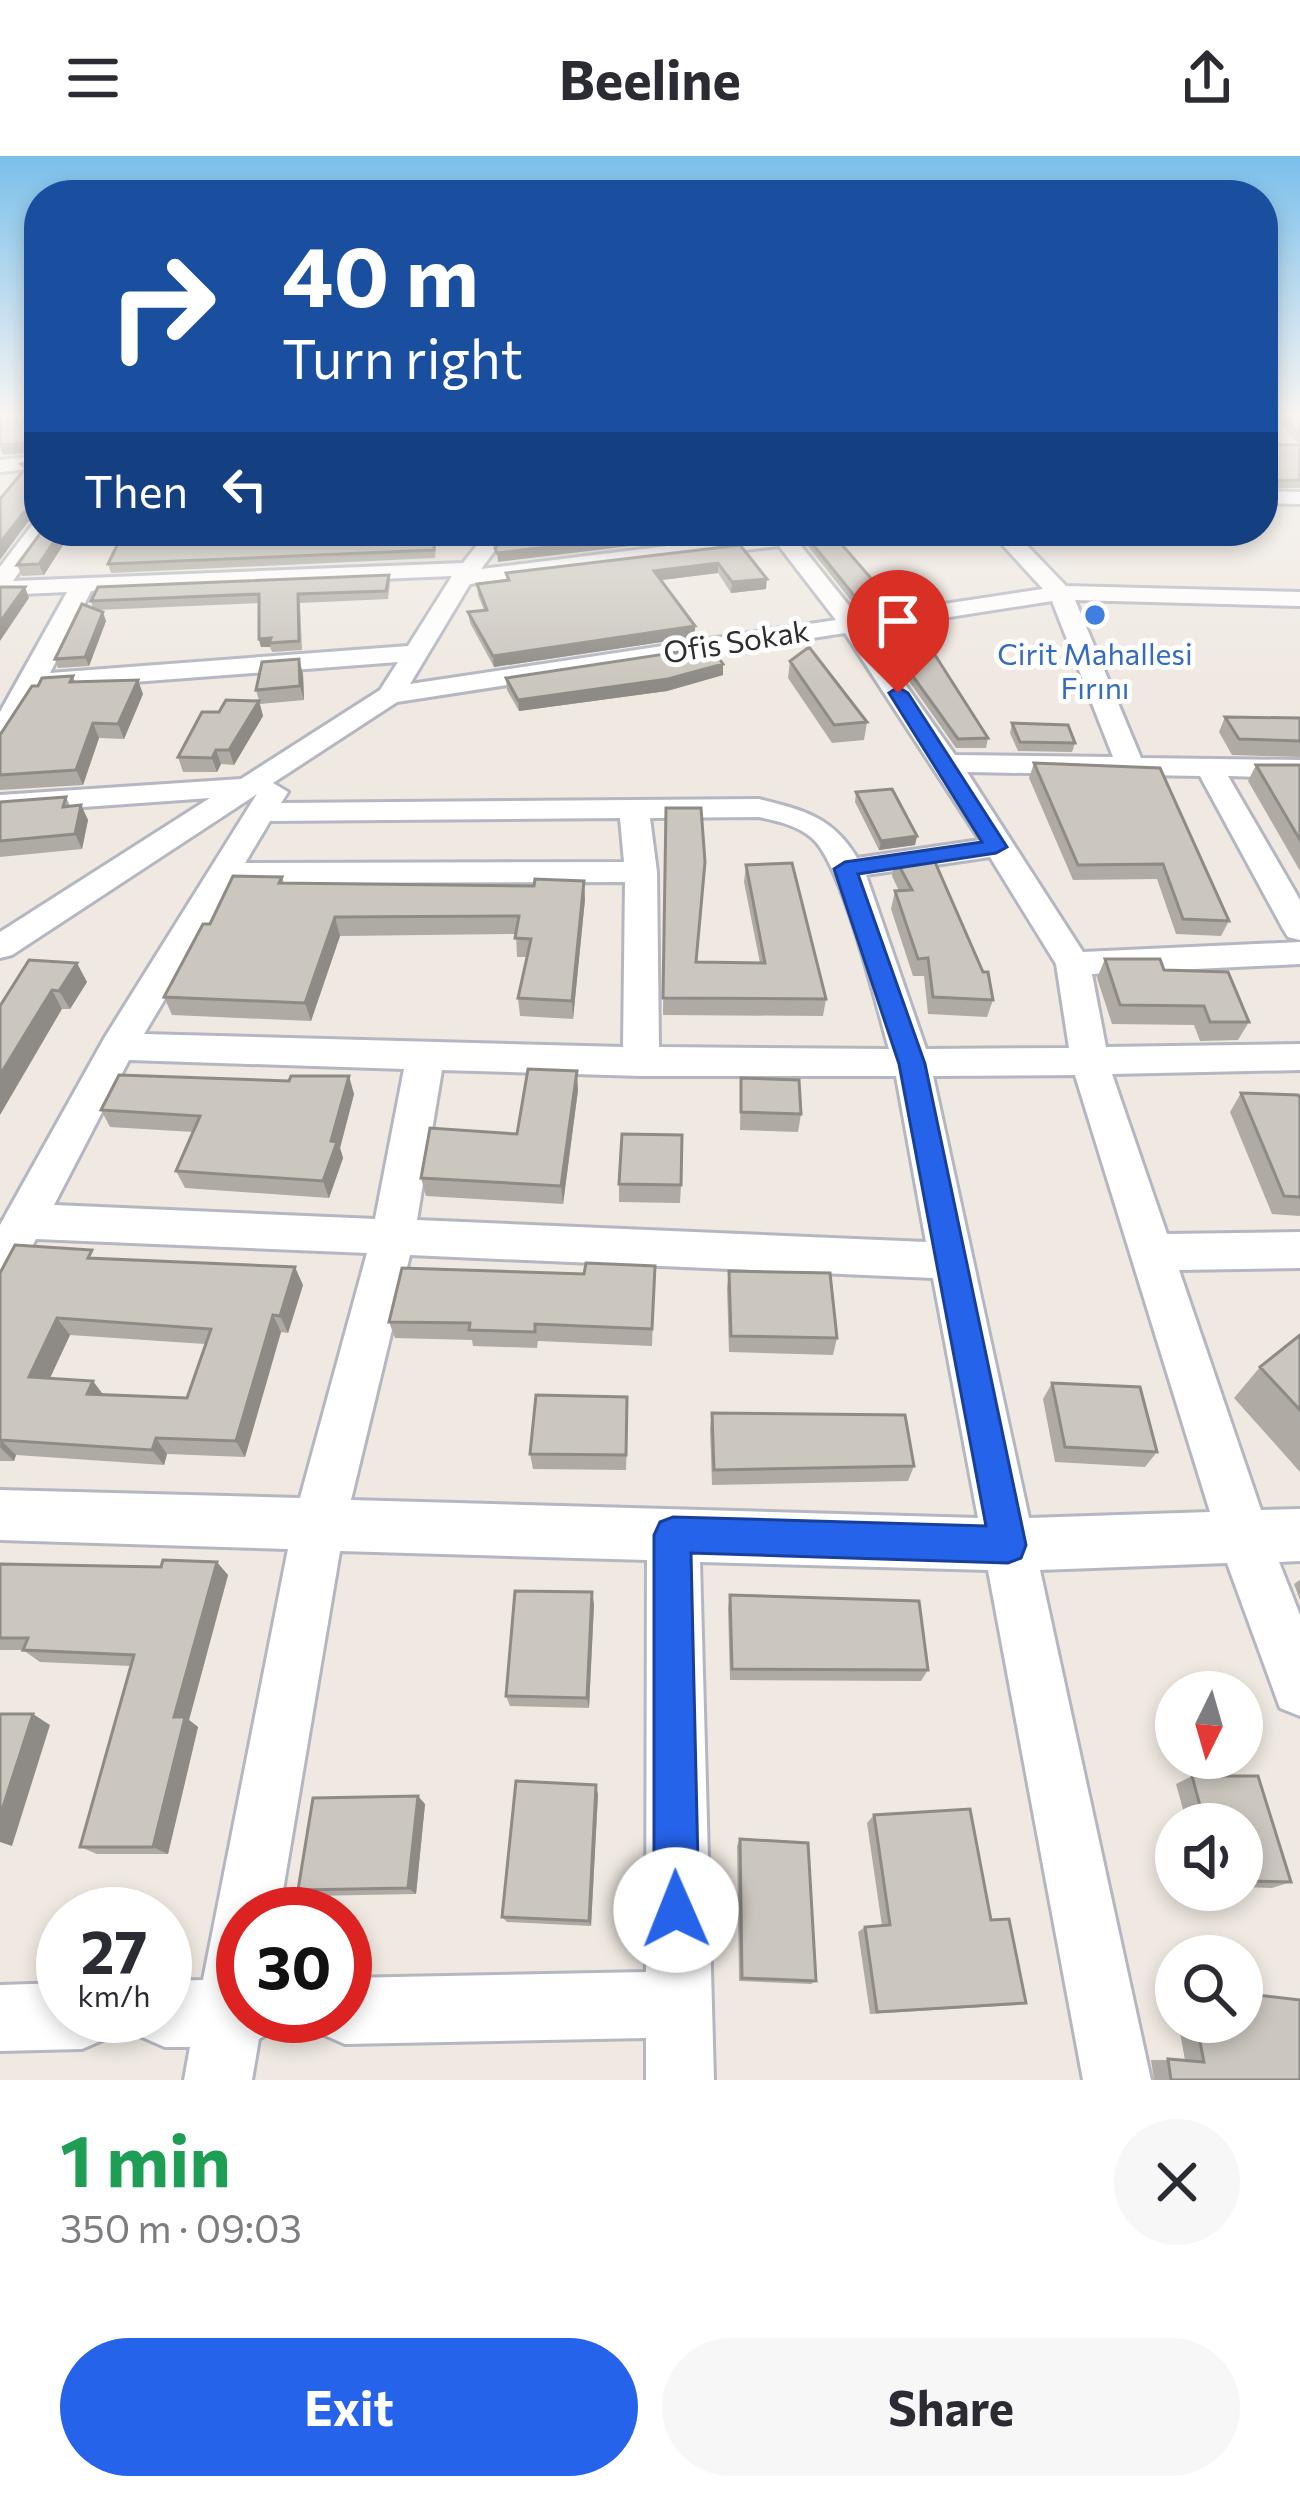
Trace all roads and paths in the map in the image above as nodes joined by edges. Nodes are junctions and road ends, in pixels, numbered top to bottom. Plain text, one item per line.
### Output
1 (27, 546) edge
2 (487, 546) edge
3 (692, 546) edge
4 (790, 546) edge
5 (1015, 546) edge
6 (465, 574) junction
7 (83, 584) junction
8 (0, 585) edge
9 (1060, 593) junction
10 (1300, 599) edge
11 (850, 622) junction
12 (414, 652) junction
13 (33, 682) junction
14 (390, 695) junction
15 (4, 718) edge
16 (947, 764) junction
17 (1130, 765) junction
18 (1209, 767) junction
19 (1300, 769) edge
20 (254, 800) junction
21 (0, 804) edge
22 (634, 811) junction
23 (996, 847) junction
24 (845, 869) junction
25 (641, 872) junction
26 (223, 873) junction
27 (1300, 929) edge
28 (0, 947) edge
29 (1300, 953) edge
30 (1073, 964) junction
31 (118, 1046) junction
32 (1300, 1057) edge
33 (425, 1058) junction
34 (641, 1063) junction
35 (1090, 1063) junction
36 (912, 1064) junction
37 (26, 1221) junction
38 (393, 1237) junction
39 (1300, 1250) edge
40 (1152, 1252) junction
41 (951, 1261) junction
42 (0, 1266) edge
43 (0, 1515) edge
44 (319, 1524) junction
45 (673, 1535) junction
46 (1243, 1535) junction
47 (1300, 1535) edge
48 (1008, 1545) junction
49 (1300, 1688) edge
50 (252, 1887) edge
51 (677, 2005) junction
52 (372, 2011) edge
53 (212, 2013) edge
54 (36, 2017) edge
55 (0, 2018) edge
56 (218, 2080) edge
57 (680, 2080) edge
58 (1117, 2080) edge

1 - 8 street
2 - 6 street
3 - 6 street
4 - 11 street
5 - 9 street
6 - 7 street
6 - 12 street
7 - 8 street
7 - 13 street
9 - 10 street, Ofis Sokak
9 - 11 street, Ofis Sokak
9 - 17 street
11 - 14 street, Ofis Sokak
11 - 16 street
12 - 13 street
12 - 14 street
13 - 15 street
14 - 20 street
16 - 17 street
16 - 23 street
17 - 18 street
18 - 19 street
18 - 27 street
20 - 21 street
20 - 22 street
20 - 26 street
20 - 28 street
22 - 24 street
22 - 25 street
23 - 24 street
23 - 30 street
24 - 36 street
25 - 26 street
25 - 34 street
26 - 31 street
29 - 30 street
30 - 35 street
31 - 33 street
31 - 37 street
32 - 35 street
33 - 34 street
33 - 38 street
34 - 36 street
35 - 36 street
35 - 40 street
36 - 41 street
37 - 38 street
37 - 42 street
38 - 41 street
38 - 44 street
39 - 40 street
40 - 46 street
41 - 48 street
43 - 44 street
44 - 45 street
44 - 50 street
45 - 48 street
45 - 51 street
46 - 47 street
46 - 48 street
46 - 49 street
48 - 58 street
51 - 52 street
51 - 57 street
53 - 56 street
54 - 55 street

